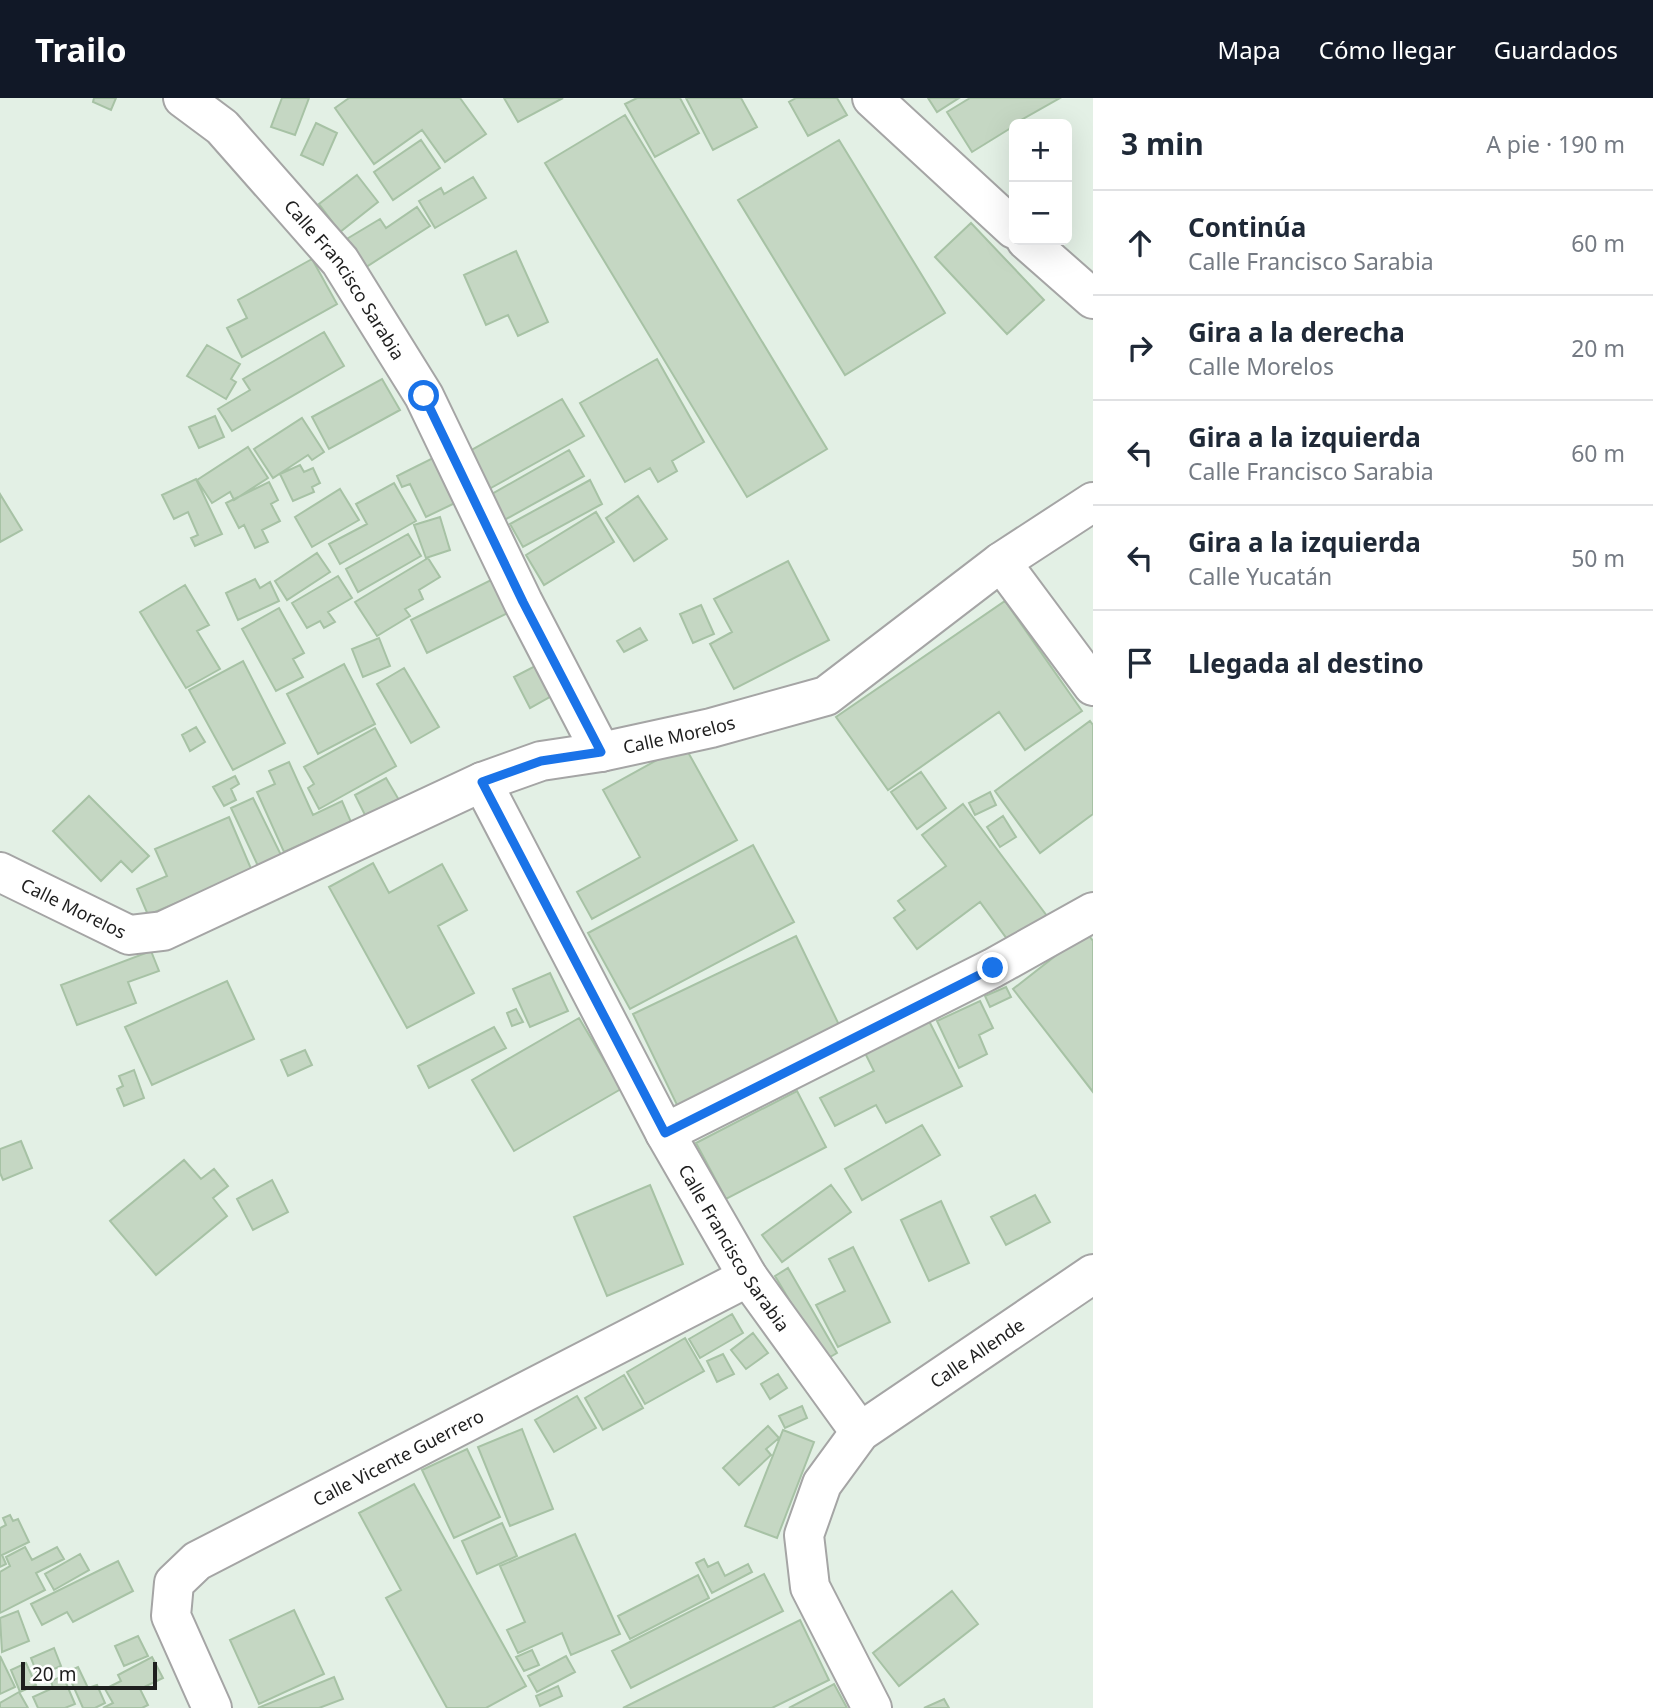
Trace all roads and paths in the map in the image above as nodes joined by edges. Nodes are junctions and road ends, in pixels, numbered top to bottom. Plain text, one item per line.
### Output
1 (183, 98) edge
2 (872, 98) edge
3 (1009, 224) edge
4 (1032, 245) edge
5 (1093, 299) edge
6 (1093, 502) edge
7 (1001, 562) junction
8 (1093, 685) edge
9 (601, 752) junction
10 (482, 782) junction
11 (0, 872) edge
12 (1093, 912) edge
13 (665, 1133) junction
14 (1093, 1273) edge
15 (748, 1277) junction
16 (860, 1432) junction
17 (212, 1708) edge
18 (872, 1708) edge

1 - 9 street, Calle Francisco Sarabia
2 - 3 street
4 - 5 street
6 - 7 street, Calle Morelos
7 - 8 street
7 - 9 street, Calle Morelos
9 - 10 street, Calle Morelos
10 - 11 street, Calle Morelos
10 - 13 street, Calle Francisco Sarabia
12 - 13 street
13 - 15 street, Calle Francisco Sarabia
14 - 16 street, Calle Allende
15 - 16 street, Calle Francisco Sarabia
15 - 17 street, Calle Vicente Guerrero
16 - 18 street

